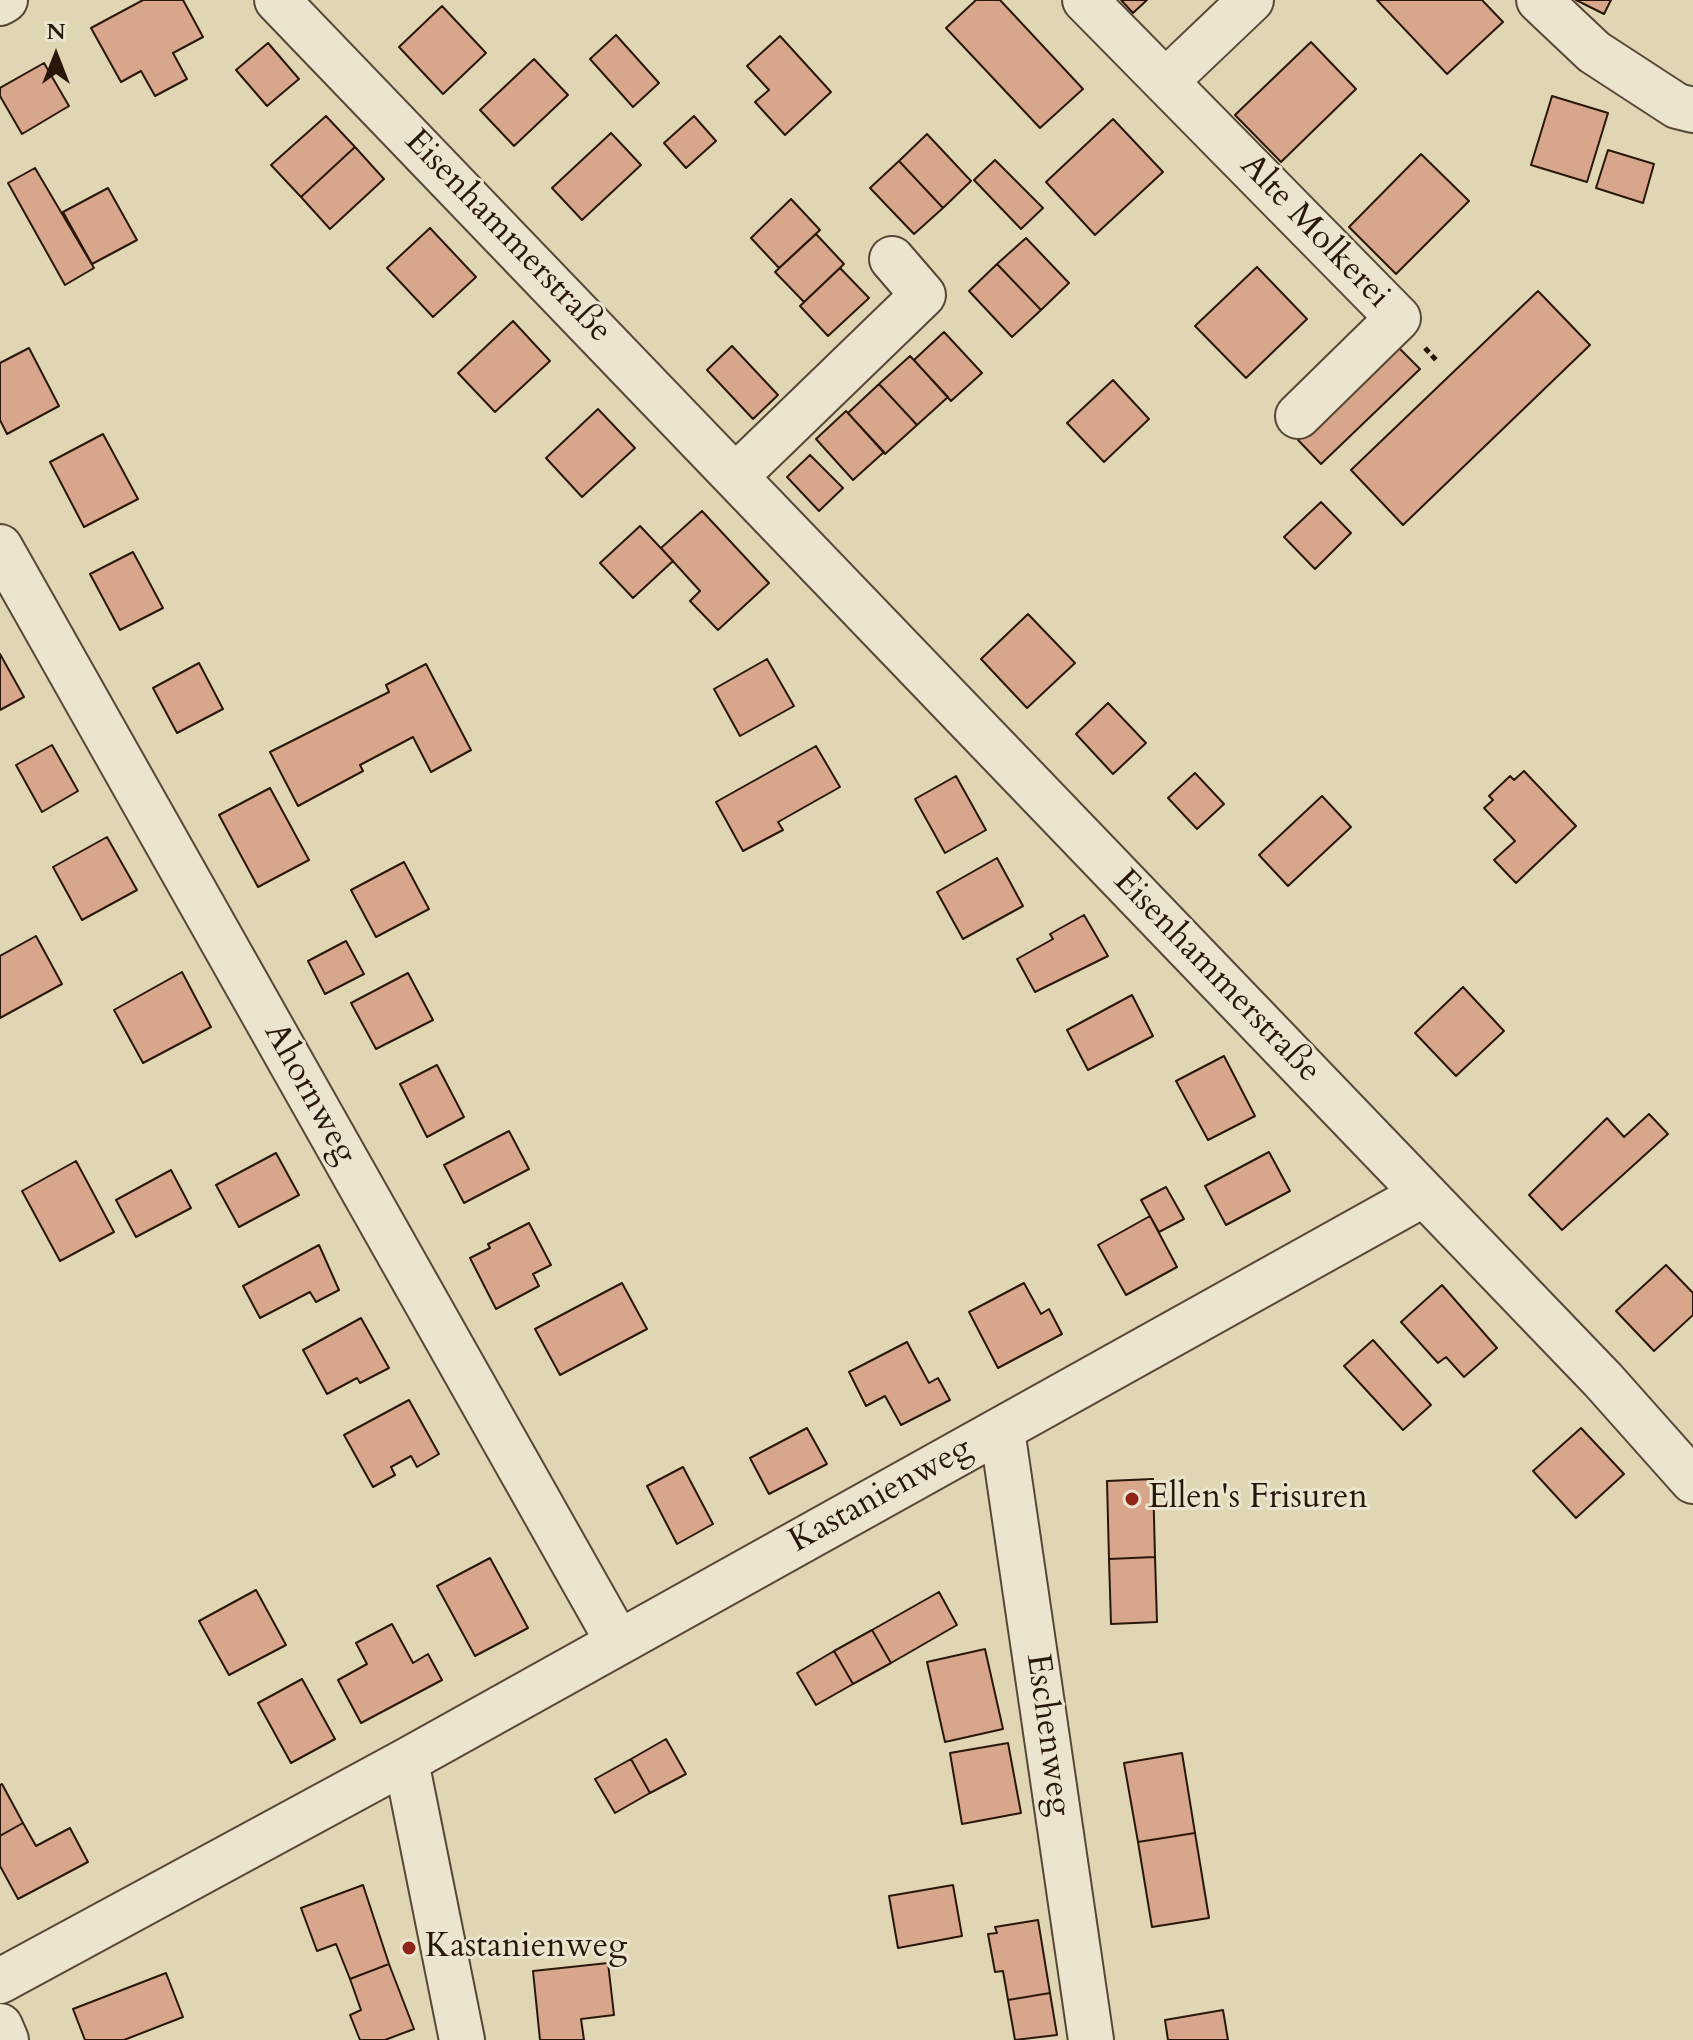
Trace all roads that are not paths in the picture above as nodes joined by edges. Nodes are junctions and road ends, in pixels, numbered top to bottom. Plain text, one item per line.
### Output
1 (5, 0) edge
2 (277, 0) edge
3 (1085, 0) edge
4 (1251, 0) edge
5 (1539, 0) edge
6 (0, 3) edge
7 (1166, 81) junction
8 (1693, 110) edge
9 (892, 259) dead end
10 (1298, 416) dead end
11 (737, 475) junction
12 (0, 547) edge
13 (1424, 1194) junction
14 (1002, 1430) junction
15 (1693, 1481) edge
16 (617, 1640) junction
17 (406, 1761) junction
18 (0, 1981) edge
19 (0, 2026) edge
20 (6, 2040) edge
21 (462, 2040) edge
22 (1091, 2040) edge

1 - 6 street
2 - 11 street, Eisenhammerstraße
3 - 7 street, Alte Molkerei
4 - 7 street
5 - 8 street
7 - 10 street, Alte Molkerei
9 - 11 street
11 - 13 street, Eisenhammerstraße
12 - 16 street, Ahornweg
13 - 14 street, Kastanienweg
13 - 15 street, Eisenhammerstraße
14 - 16 street, Kastanienweg
14 - 22 street, Eschenweg
16 - 17 street, Kastanienweg
17 - 18 street, Kastanienweg
17 - 21 street
19 - 20 street

